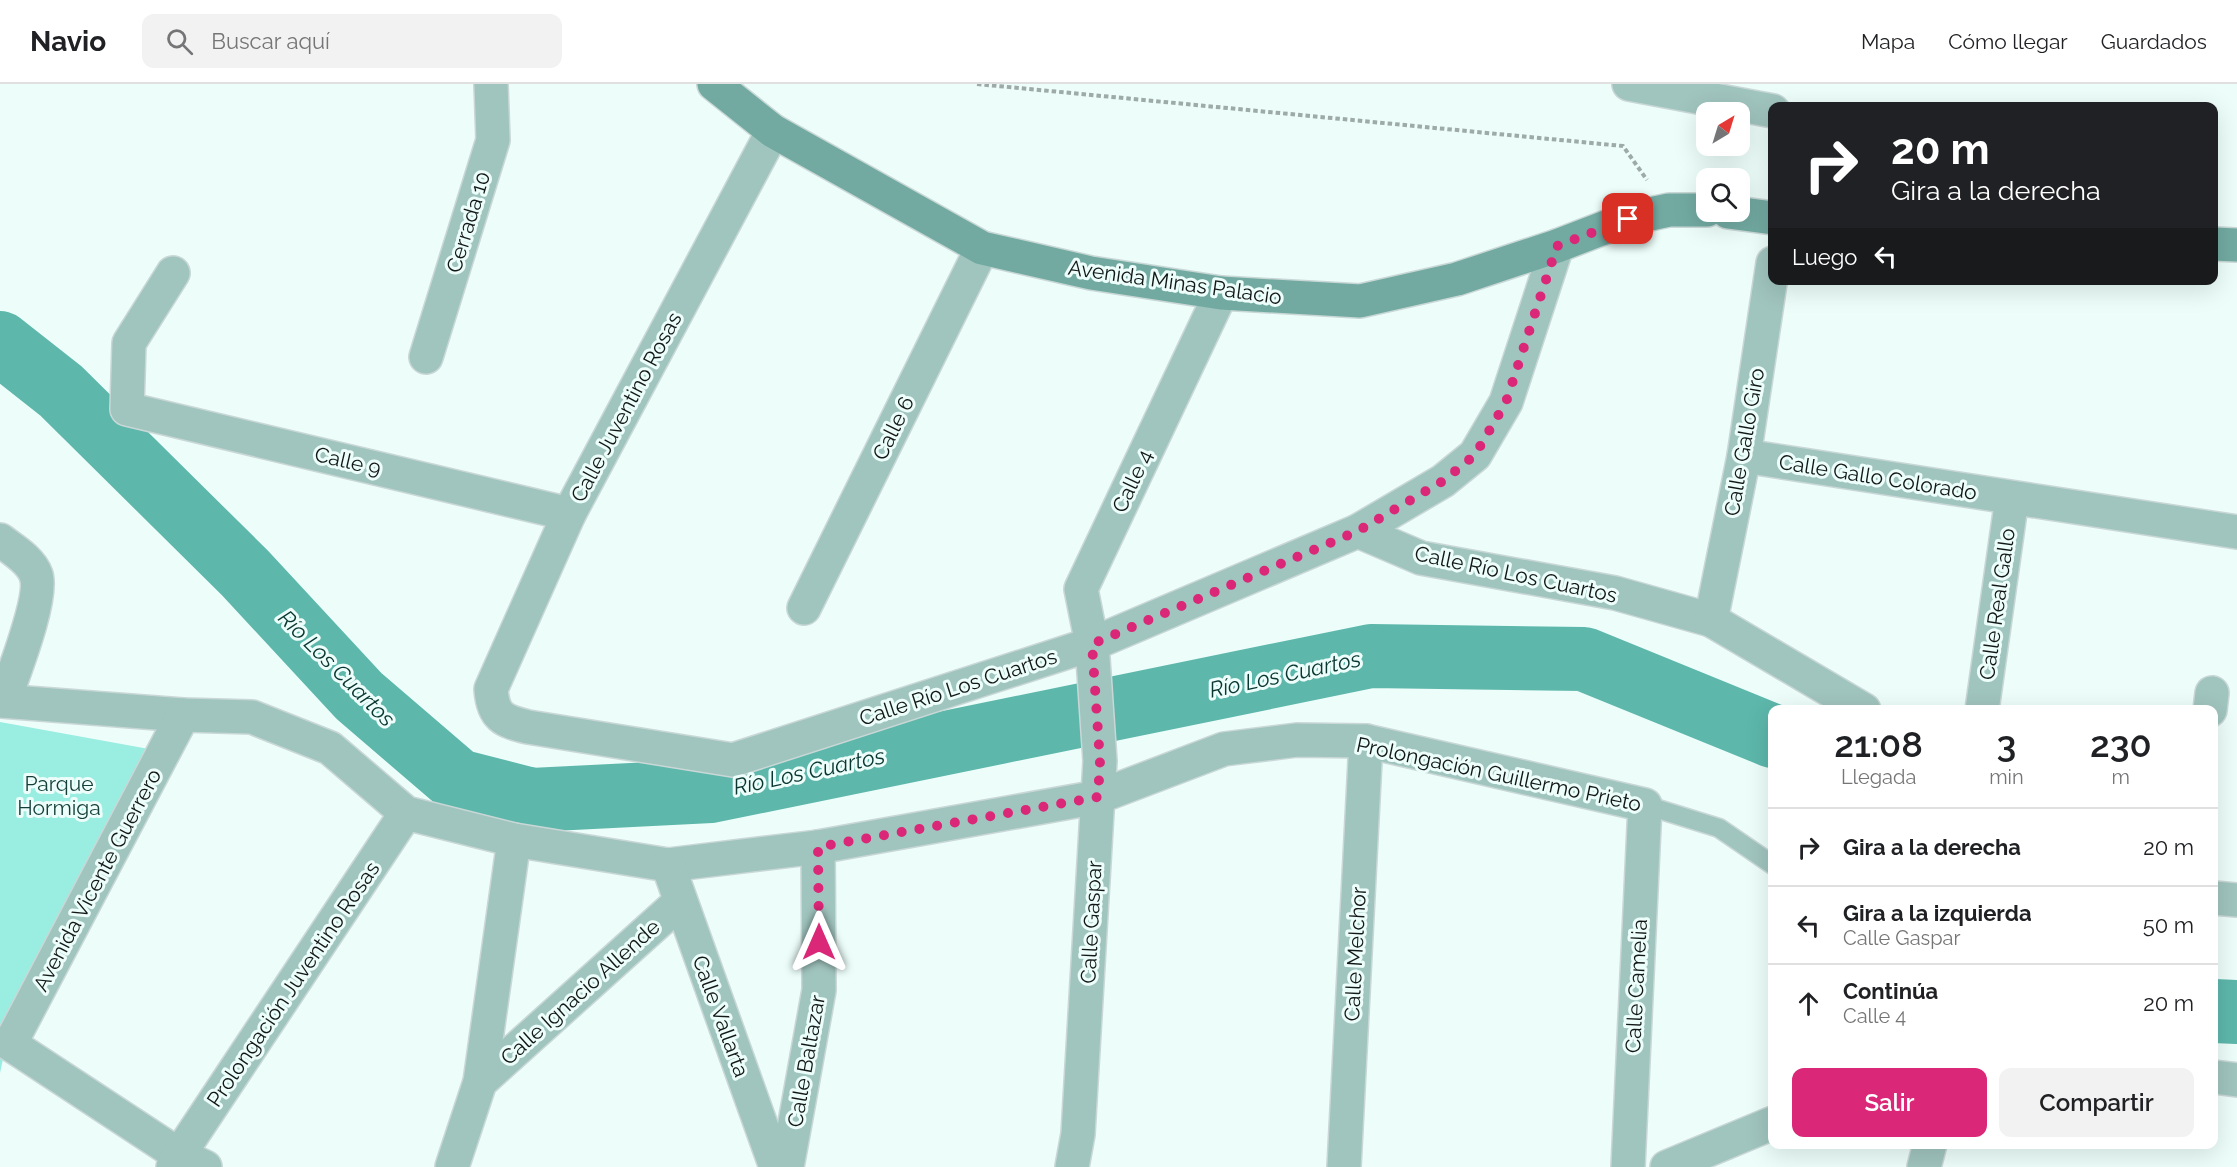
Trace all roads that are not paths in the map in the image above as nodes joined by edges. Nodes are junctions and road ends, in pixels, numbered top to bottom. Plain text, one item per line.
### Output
1 (491, 84) edge
2 (714, 84) edge
3 (1629, 84) edge
4 (1768, 110) edge
5 (773, 131) junction
6 (1696, 210) edge
7 (1750, 215) edge
8 (1768, 217) edge
9 (2218, 244) edge
10 (2237, 245) edge
11 (1557, 246) junction
12 (982, 248) junction
13 (173, 273) dead end
14 (1770, 285) edge
15 (1221, 293) junction
16 (426, 357) dead end
17 (1744, 456) junction
18 (2012, 498) junction
19 (569, 514) junction
20 (1358, 531) junction
21 (2237, 532) edge
22 (0, 540) edge
23 (804, 608) dead end
24 (1711, 620) junction
25 (1092, 644) junction
26 (1093, 677) joint
27 (491, 689) joint
28 (2, 701) edge
29 (1856, 705) edge
30 (1983, 705) edge
31 (183, 715) junction
32 (1366, 741) junction
33 (1098, 797) junction
34 (1645, 805) junction
35 (406, 813) junction
36 (514, 840) junction
37 (818, 847) junction
38 (1768, 862) edge
39 (668, 865) junction
40 (2218, 898) edge
41 (2237, 900) edge
42 (680, 902) junction
43 (2218, 1078) edge
44 (2237, 1080) edge
45 (480, 1082) junction
46 (1768, 1125) edge
47 (1929, 1149) edge
48 (186, 1163) edge
49 (452, 1167) edge
50 (776, 1167) edge
51 (788, 1167) edge
52 (1072, 1167) edge
53 (1344, 1167) edge
54 (1628, 1167) edge
55 (1667, 1167) edge
56 (1924, 1167) edge

1 - 16 street, Cerrada 10
2 - 5 main road, Avenida Minas Palacio
3 - 4 street
5 - 12 main road, Avenida Minas Palacio
5 - 19 street, Calle Juventino Rosas
6 - 11 main road, Avenida Minas Palacio
7 - 8 main road
9 - 10 main road
11 - 15 main road, Avenida Minas Palacio
11 - 20 street
12 - 15 main road, Avenida Minas Palacio
12 - 23 street, Calle 6
13 - 19 street, Calle 9
14 - 17 street, Calle Gallo Giro
15 - 25 street, Calle 4
17 - 18 street, Calle Gallo Colorado
17 - 24 street, Calle Gallo Giro
18 - 21 street, Calle Gallo Colorado
18 - 30 street, Calle Real Gallo
19 - 27 street, Calle Juventino Rosas
20 - 24 street, Calle Río Los Cuartos
20 - 25 street, Calle Río Los Cuartos
22 - 28 street
24 - 29 street, Calle Río Los Cuartos
25 - 26 street, Calle 4
25 - 27 street, Calle Río Los Cuartos
26 - 33 street, Calle Gaspar
28 - 31 street, Prolongación Guillermo Prieto
31 - 35 street, Prolongación Guillermo Prieto
31 - 48 street, Avenida Vicente Guerrero
32 - 33 street, Prolongación Guillermo Prieto
32 - 34 street, Prolongación Guillermo Prieto
32 - 53 street, Calle Melchor
33 - 37 street, Prolongación Guillermo Prieto
33 - 52 street, Calle Gaspar
34 - 38 lane, Prolongación Guillermo Prieto
34 - 54 street, Calle Camelia
35 - 36 street, Prolongación Guillermo Prieto
35 - 48 street, Prolongación Juventino Rosas
36 - 39 street, Prolongación Guillermo Prieto
36 - 45 street, Calle Ignacio Allende
37 - 39 street, Prolongación Guillermo Prieto
37 - 51 street, Calle Baltazar
39 - 42 street, Calle Vallarta
40 - 41 street
42 - 45 street, Calle Ignacio Allende
42 - 50 street, Calle Vallarta
43 - 44 street
45 - 49 street, Calle Ignacio Allende
46 - 55 street
47 - 56 street

